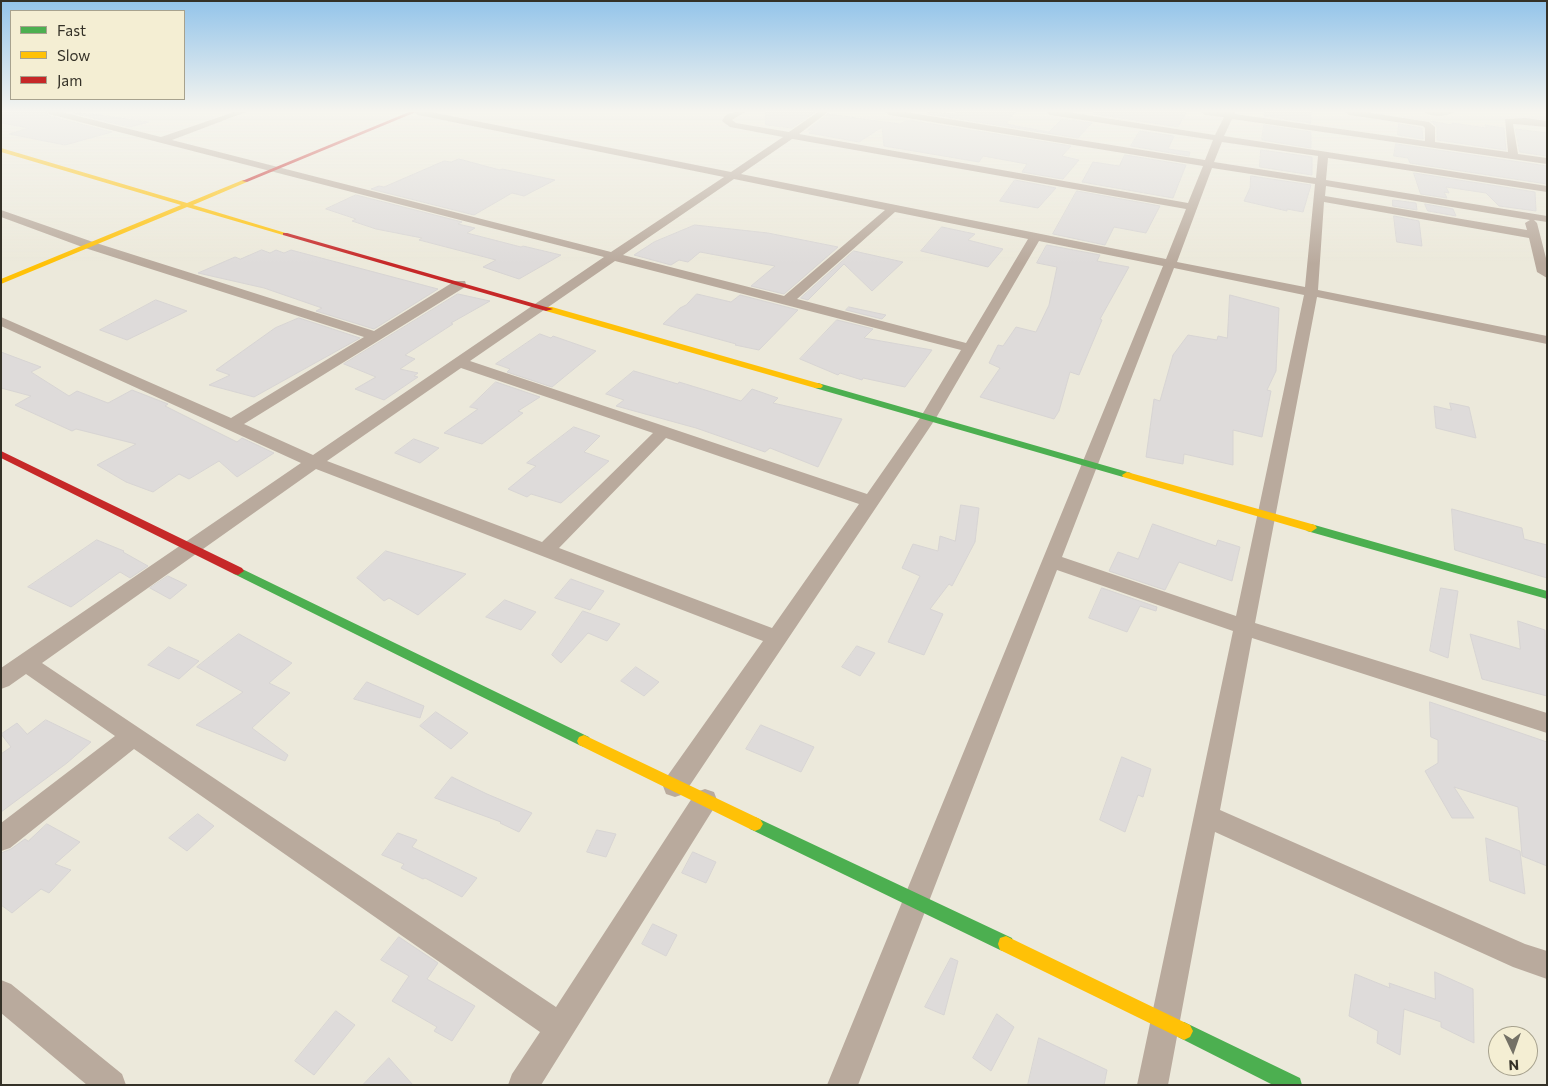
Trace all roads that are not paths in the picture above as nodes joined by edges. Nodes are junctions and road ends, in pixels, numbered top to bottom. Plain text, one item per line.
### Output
1 (43, 163) edge
2 (248, 163) edge
3 (288, 163) edge
4 (668, 163) edge
5 (753, 163) edge
6 (950, 163) edge
7 (1194, 163) edge
8 (1322, 163) edge
9 (1460, 163) edge
10 (1465, 163) junction
11 (1208, 165) junction
12 (272, 169) junction
13 (734, 176) junction
14 (1547, 189) edge
15 (1320, 190) junction
16 (185, 205) junction
17 (1192, 207) junction
18 (1468, 207) junction
19 (893, 208) junction
20 (1, 213) edge
21 (1530, 217) junction
22 (1547, 219) edge
23 (1534, 235) junction
24 (1035, 237) junction
25 (89, 245) junction
26 (614, 256) junction
27 (1170, 264) junction
28 (1547, 274) edge
29 (1, 282) edge
30 (460, 284) junction
31 (1311, 292) junction
32 (788, 301) junction
33 (539, 307) junction
34 (1, 321) edge
35 (375, 336) junction
36 (1547, 340) edge
37 (970, 348) junction
38 (459, 362) junction
39 (928, 418) junction
40 (232, 425) junction
41 (663, 432) junction
42 (1, 454) edge
43 (314, 462) junction
44 (1090, 465) junction
45 (872, 502) junction
46 (1267, 515) junction
47 (191, 546) junction
48 (546, 550) junction
49 (1052, 561) junction
50 (1547, 596) edge
51 (1244, 627) junction
52 (777, 638) junction
53 (26, 663) junction
54 (1, 680) edge
55 (1547, 723) edge
56 (134, 736) junction
57 (675, 786) junction
58 (705, 800) junction
59 (1206, 816) junction
60 (1, 840) edge
61 (916, 900) junction
62 (1547, 965) edge
63 (1, 994) edge
64 (1165, 1022) junction
65 (560, 1028) junction
66 (111, 1085) edge
67 (523, 1085) edge
68 (842, 1085) edge
69 (1152, 1085) edge
70 (1292, 1085) edge

1 - 16 street
2 - 12 street
3 - 12 street
4 - 13 street
5 - 13 street
6 - 17 street
7 - 11 street
8 - 15 street
9 - 10 street
10 - 14 street
10 - 18 street
11 - 15 street
11 - 17 street
12 - 16 street
12 - 26 street
13 - 19 street
13 - 26 street
15 - 18 street
15 - 23 street
15 - 31 street
16 - 25 street
16 - 30 street
17 - 27 street
18 - 21 street
19 - 24 street
19 - 32 street
20 - 25 street
21 - 22 street
21 - 23 street
23 - 28 street
24 - 27 street
24 - 37 street
25 - 29 street
25 - 35 street
26 - 32 street
26 - 33 street
27 - 31 street
27 - 44 street
30 - 33 street
30 - 35 street
31 - 36 street
31 - 46 street
32 - 37 street
33 - 38 street
33 - 39 street
34 - 40 street
35 - 40 street
37 - 39 street
38 - 41 street
38 - 43 street
39 - 44 street
39 - 45 street
40 - 43 street
41 - 45 street
41 - 48 street
42 - 47 street
43 - 47 street
43 - 48 street
44 - 46 street
44 - 49 street
45 - 52 street
46 - 50 street
46 - 51 street
47 - 53 street
47 - 57 street
48 - 52 street
49 - 51 street
49 - 61 street
51 - 55 street
51 - 59 street
52 - 57 street
53 - 54 street
53 - 56 street
56 - 60 street
56 - 65 street
57 - 58 street
58 - 61 street
58 - 65 street
59 - 62 street
59 - 64 street
61 - 64 street
61 - 68 street
63 - 66 street
64 - 69 street
64 - 70 street
65 - 67 street

